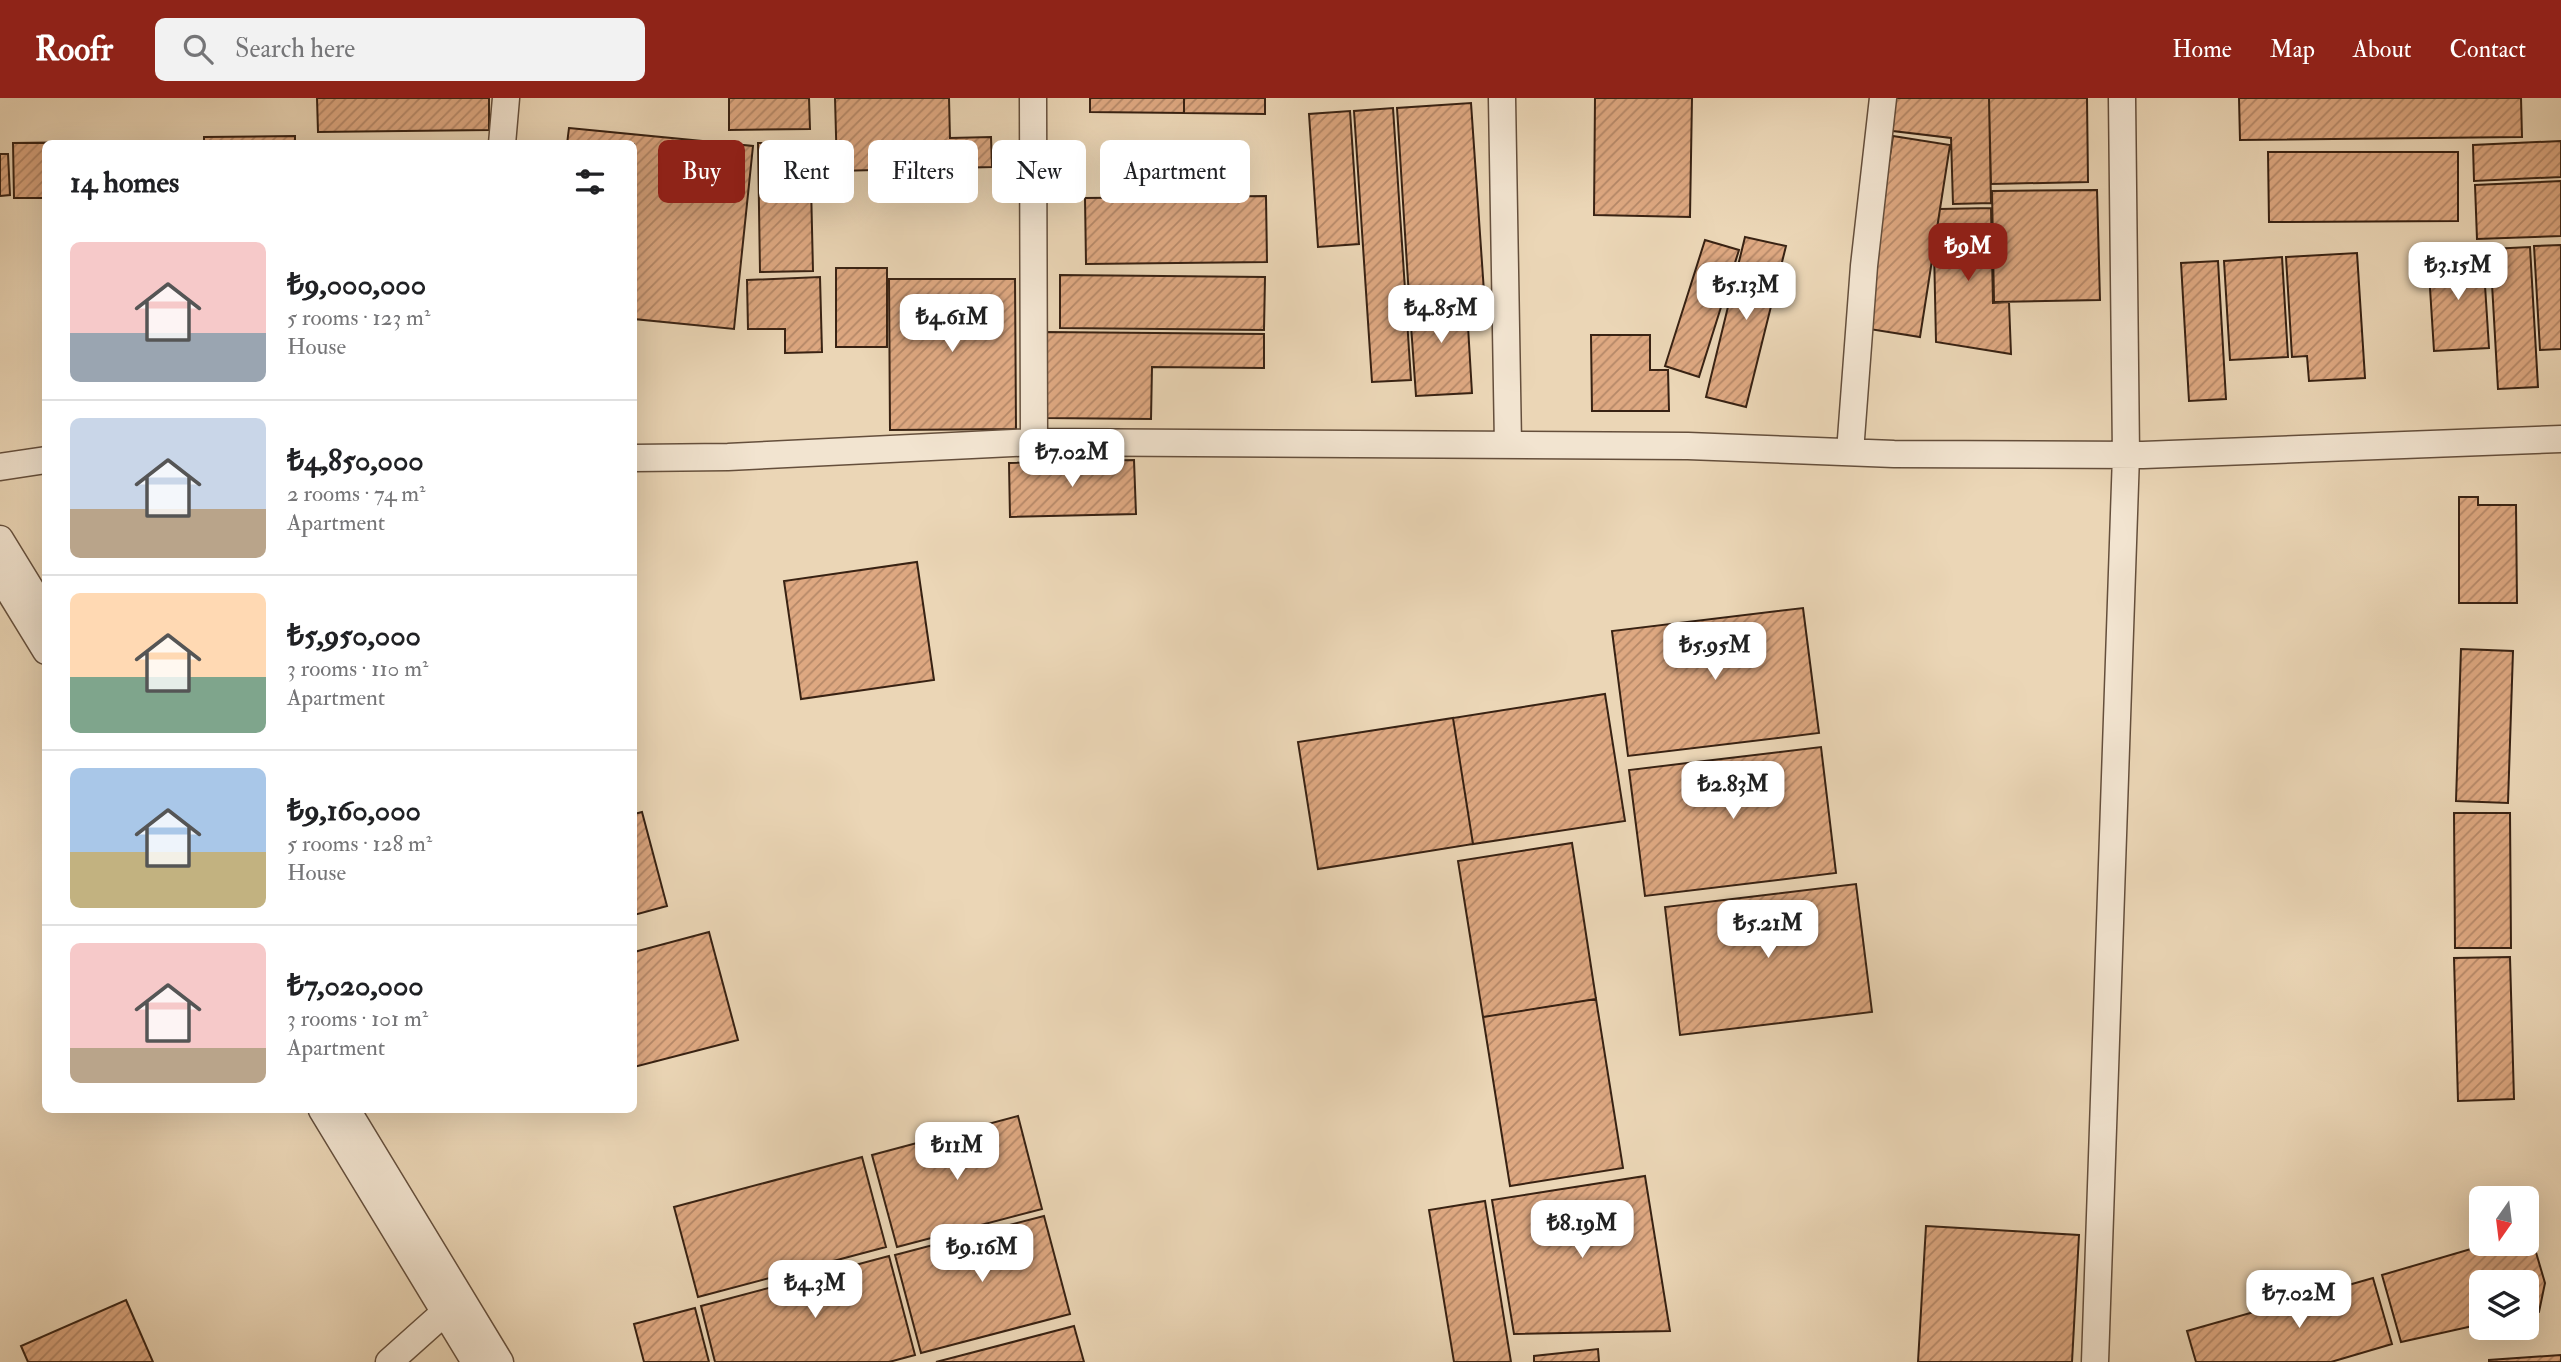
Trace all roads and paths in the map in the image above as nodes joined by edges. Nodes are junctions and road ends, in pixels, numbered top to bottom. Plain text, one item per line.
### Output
1 (506, 98) edge
2 (1033, 98) edge
3 (1502, 98) edge
4 (1883, 98) edge
5 (2122, 98) edge
6 (502, 140) edge
7 (2561, 439) edge
8 (1034, 442) junction
9 (1508, 444) junction
10 (1850, 452) junction
11 (2126, 455) junction
12 (637, 458) edge
13 (42, 461) edge
14 (0, 467) edge
15 (0, 539) edge
16 (0, 576) edge
17 (42, 607) edge
18 (42, 644) edge
19 (324, 1113) edge
20 (349, 1113) edge
21 (445, 1312) junction
22 (389, 1362) edge
23 (475, 1362) edge
24 (500, 1362) edge
25 (2095, 1362) edge

1 - 6 street
2 - 8 street
3 - 9 street
4 - 10 street
5 - 11 street
7 - 11 street
8 - 9 street
8 - 12 street
9 - 10 street
10 - 11 street
11 - 25 street
13 - 14 street
15 - 17 street
16 - 18 street
19 - 21 street
20 - 24 street
21 - 22 street
21 - 23 street

